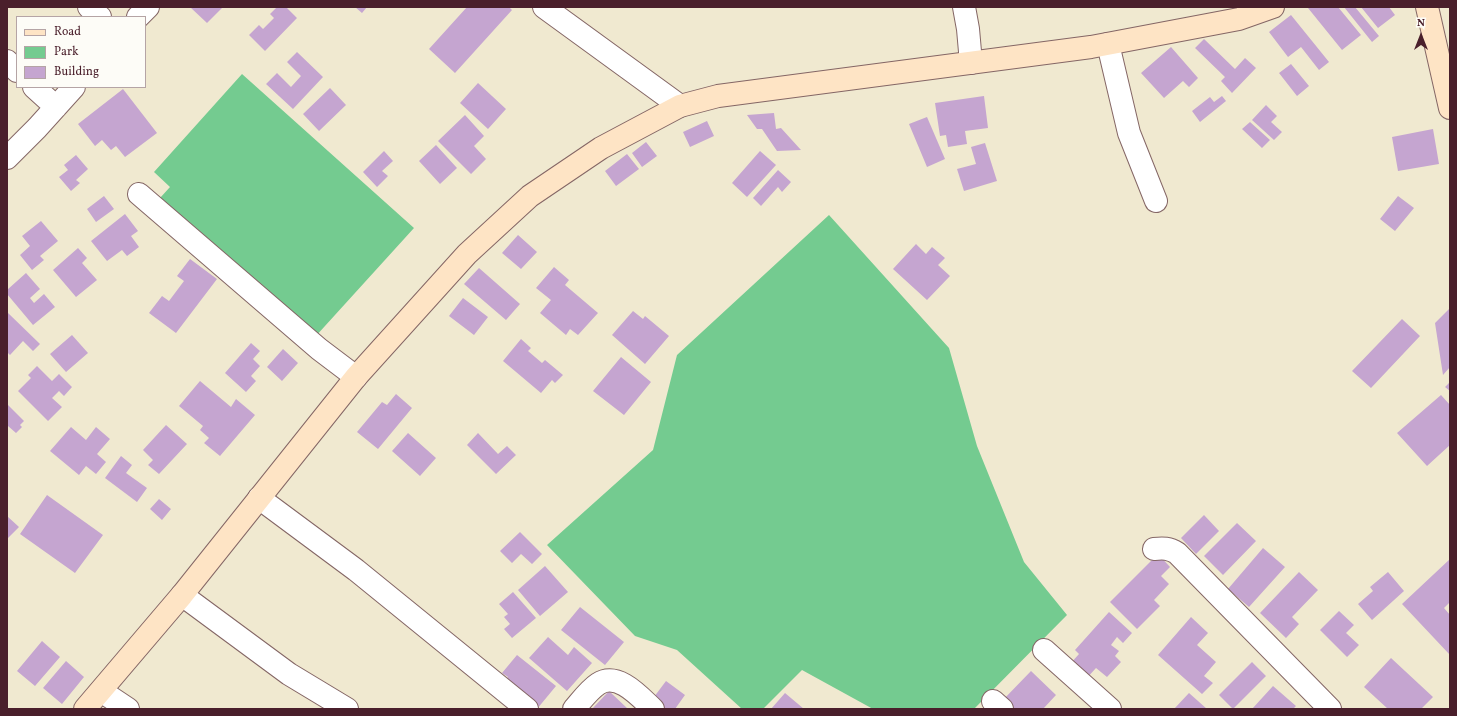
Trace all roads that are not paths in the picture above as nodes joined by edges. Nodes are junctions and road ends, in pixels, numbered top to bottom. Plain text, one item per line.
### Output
1 (89, 7) edge
2 (148, 7) edge
3 (544, 7) edge
4 (964, 7) edge
5 (1427, 7) edge
6 (1260, 9) edge
7 (99, 16) edge
8 (139, 16) edge
9 (1108, 44) junction
10 (7, 61) edge
11 (971, 63) junction
12 (16, 70) edge
13 (35, 88) edge
14 (73, 88) edge
15 (680, 106) junction
16 (56, 107) junction
17 (1450, 108) edge
18 (7, 158) edge
19 (140, 194) dead end
20 (1156, 201) dead end
21 (356, 377) junction
22 (259, 498) junction
23 (1154, 549) dead end
24 (182, 595) junction
25 (1044, 650) dead end
26 (101, 690) junction
27 (85, 709) edge
28 (128, 709) edge
29 (348, 709) edge
30 (527, 709) edge
31 (574, 709) edge
32 (653, 709) edge
33 (1110, 709) edge
34 (1330, 709) edge

1 - 7 street
2 - 8 street
3 - 15 street
4 - 11 street
5 - 17 street
6 - 9 street
9 - 11 street
9 - 20 street
10 - 12 street
11 - 15 street
13 - 16 street
14 - 16 street
15 - 21 street
16 - 18 street
19 - 21 street
21 - 22 street
22 - 24 street
22 - 30 street
23 - 34 street
24 - 26 street
24 - 29 street
25 - 33 street
26 - 27 street
26 - 28 street
31 - 32 street

